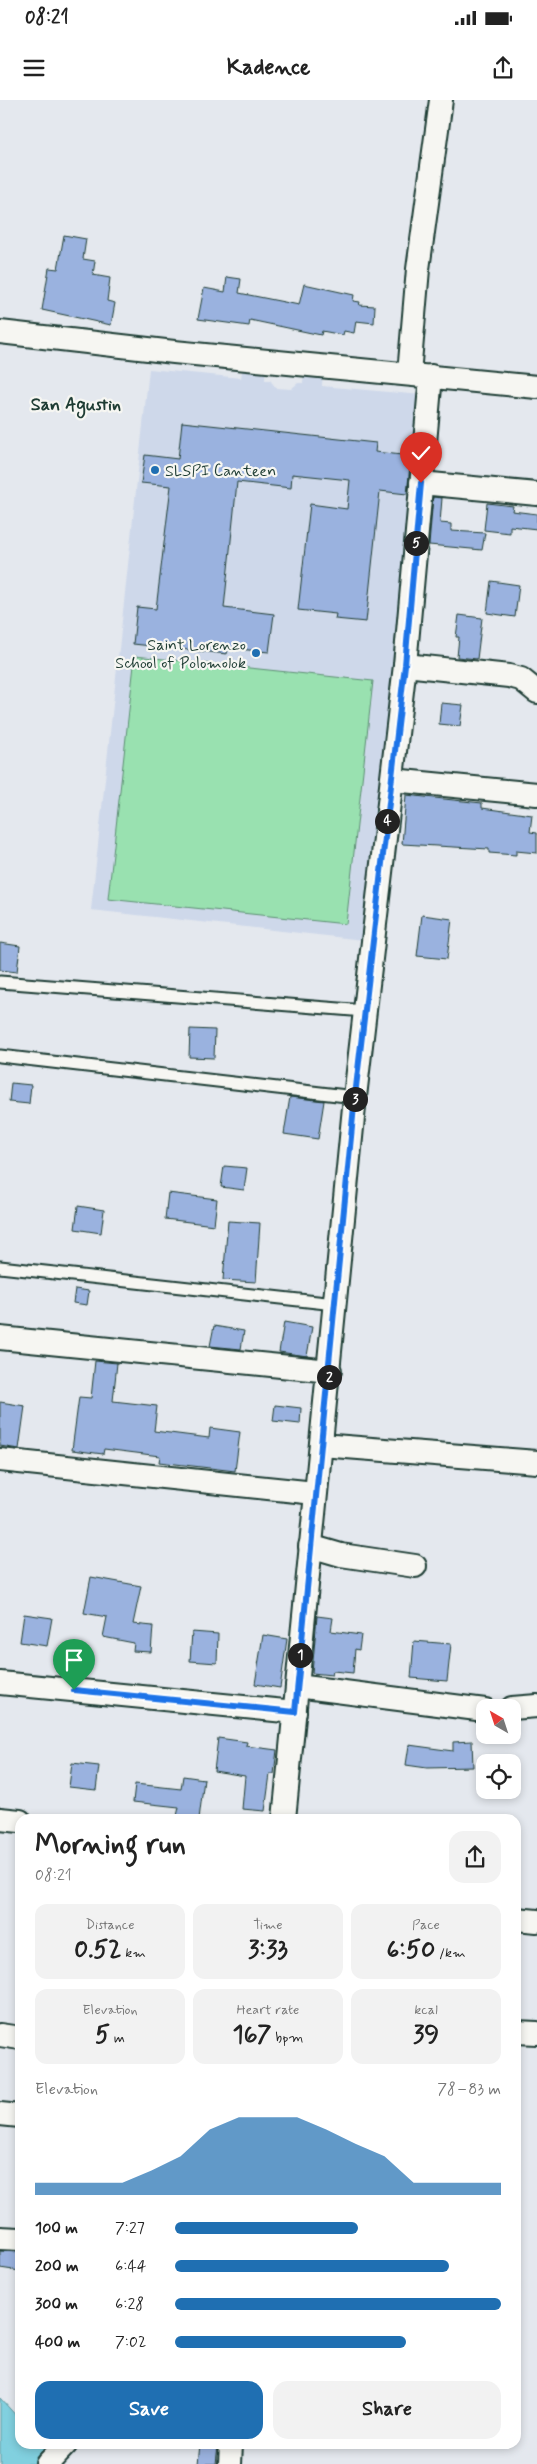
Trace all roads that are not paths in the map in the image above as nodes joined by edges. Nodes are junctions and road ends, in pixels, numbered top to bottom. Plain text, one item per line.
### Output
1 (441, 100) edge
2 (0, 332) edge
3 (420, 375) junction
4 (537, 387) edge
5 (421, 483) junction
6 (537, 494) edge
7 (405, 665) junction
8 (537, 692) edge
9 (392, 780) junction
10 (532, 789) edge
11 (0, 982) edge
12 (365, 1011) junction
13 (0, 1056) edge
14 (355, 1096) junction
15 (0, 1267) edge
16 (336, 1304) junction
17 (0, 1338) edge
18 (330, 1371) junction
19 (320, 1446) junction
20 (0, 1460) edge
21 (537, 1462) edge
22 (315, 1493) junction
23 (310, 1546) junction
24 (415, 1566) dead end
25 (0, 1683) edge
26 (297, 1686) junction
27 (537, 1706) edge
28 (521, 1707) edge
29 (476, 1709) edge
30 (295, 1712) junction
31 (285, 1814) edge
32 (0, 1819) edge
33 (15, 1820) edge
34 (521, 1919) edge
35 (537, 1921) edge
36 (521, 2032) edge
37 (537, 2033) edge
38 (0, 2035) edge
39 (15, 2037) edge
40 (0, 2114) edge
41 (15, 2116) edge
42 (0, 2238) edge
43 (15, 2240) edge
44 (231, 2449) edge
45 (230, 2464) edge

1 - 3 street
2 - 3 street
3 - 4 street
3 - 5 street
5 - 6 street
5 - 7 street
7 - 8 street
7 - 9 street
9 - 10 street
9 - 12 street
11 - 12 lane
12 - 14 street
13 - 14 lane
14 - 16 street
15 - 16 lane
16 - 18 street
17 - 18 street
18 - 19 street
19 - 21 street
19 - 22 street
20 - 22 street
22 - 23 street
23 - 24 street
23 - 26 street
25 - 30 street
26 - 29 street
26 - 30 street
27 - 28 street
30 - 31 street
32 - 33 street
34 - 35 street
36 - 37 street
38 - 39 street
40 - 41 street
42 - 43 street
44 - 45 street

